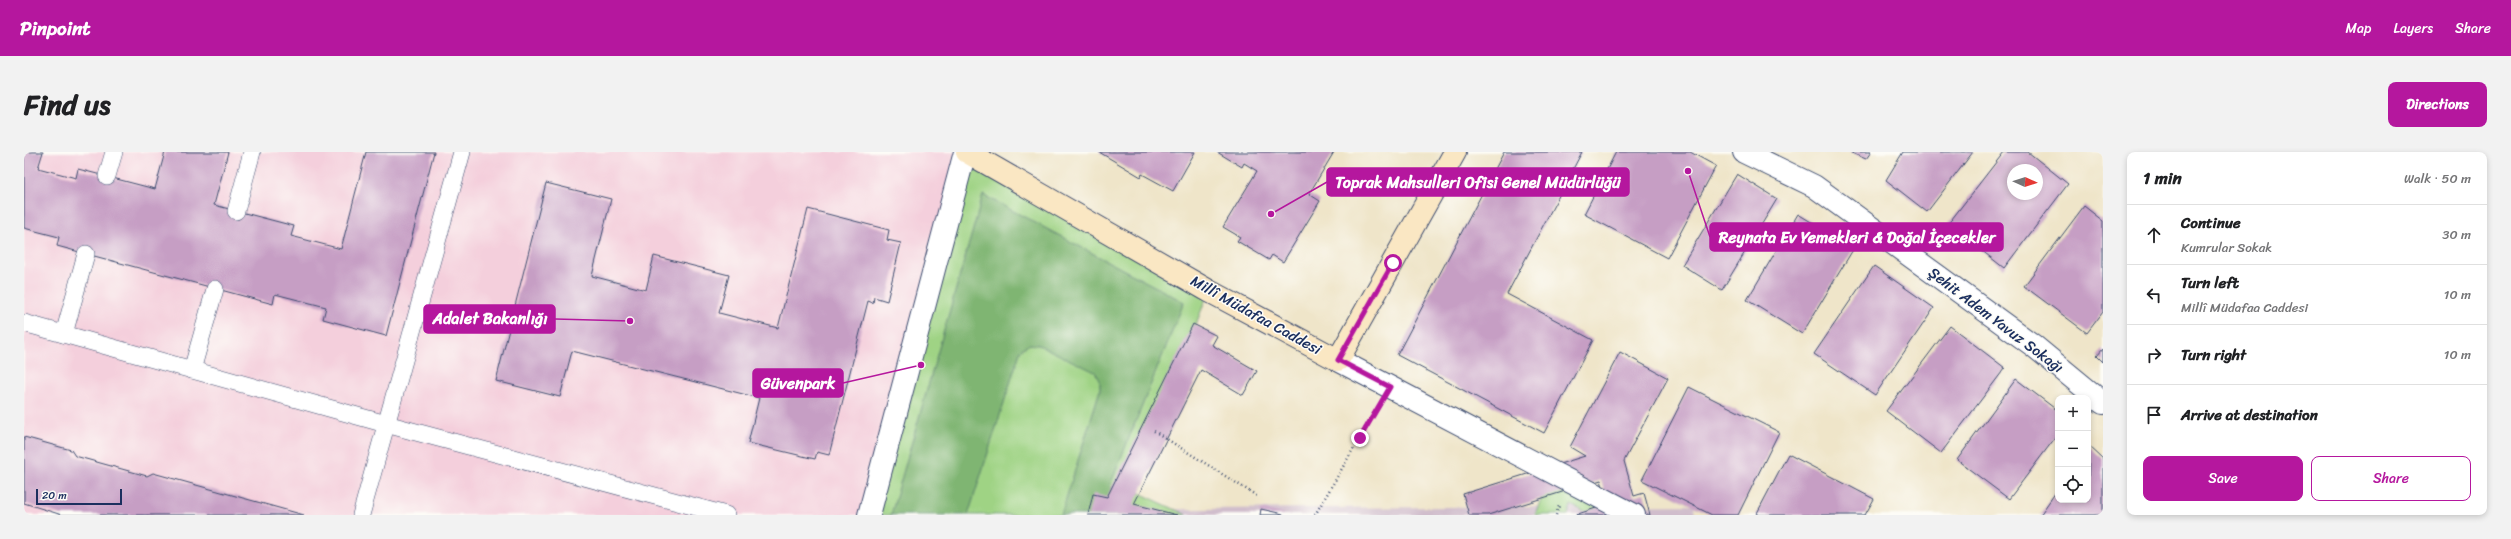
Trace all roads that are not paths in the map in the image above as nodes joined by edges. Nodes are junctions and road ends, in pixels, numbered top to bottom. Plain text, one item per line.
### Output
1 (114, 152) edge
2 (252, 152) edge
3 (462, 152) edge
4 (966, 152) edge
5 (1455, 152) edge
6 (1744, 152) edge
7 (107, 176) dead end
8 (236, 211) dead end
9 (86, 254) dead end
10 (215, 289) dead end
11 (24, 323) edge
12 (64, 334) junction
13 (1338, 360) junction
14 (192, 370) junction
15 (2103, 403) edge
16 (386, 424) junction
17 (361, 515) edge
18 (726, 515) edge
19 (869, 515) edge
20 (1634, 515) edge

1 - 7 lane
2 - 8 lane
3 - 16 lane
4 - 13 main road, Millî Müdafaa Caddesi
4 - 19 street
5 - 13 main road
6 - 15 street, Şehit Adem Yavuz Sokağı
9 - 12 lane
10 - 14 lane
11 - 12 lane
12 - 14 lane
13 - 20 street, Millî Müdafaa Caddesi
14 - 16 lane
16 - 17 lane
16 - 18 lane

